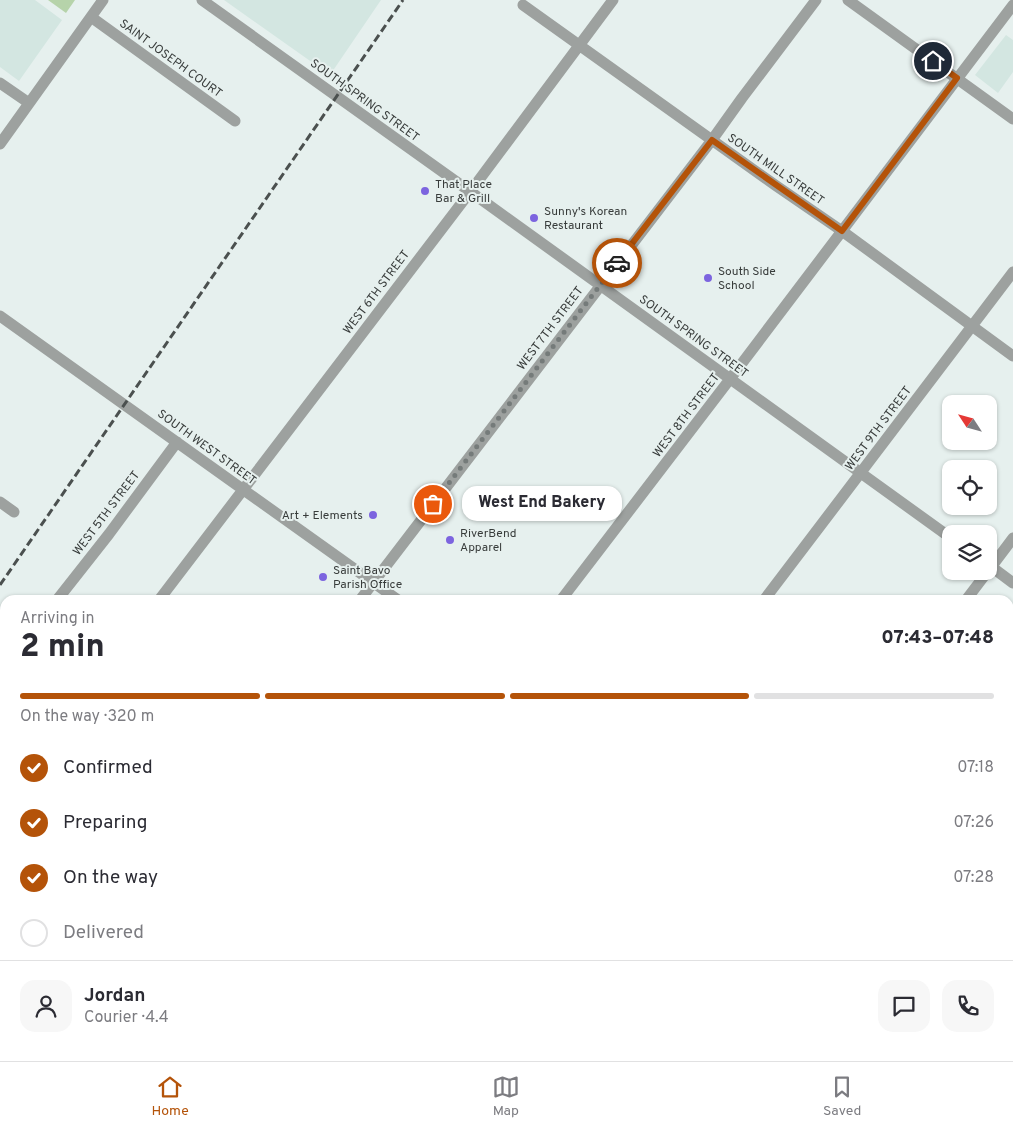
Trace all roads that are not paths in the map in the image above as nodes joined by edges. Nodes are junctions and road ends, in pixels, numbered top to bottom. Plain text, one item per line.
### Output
1 (103, 0) edge
2 (202, 0) edge
3 (613, 0) edge
4 (816, 0) edge
5 (848, 0) edge
6 (523, 5) dead end
7 (1013, 5) edge
8 (91, 17) junction
9 (579, 44) junction
10 (957, 78) junction
11 (0, 82) edge
12 (29, 103) junction
13 (1013, 119) edge
14 (235, 121) dead end
15 (712, 140) junction
16 (0, 144) edge
17 (470, 192) junction
18 (842, 231) junction
19 (1013, 272) edge
20 (599, 285) junction
21 (0, 316) edge
22 (972, 327) junction
23 (1013, 356) edge
24 (730, 379) junction
25 (176, 442) junction
26 (861, 472) junction
27 (243, 489) junction
28 (0, 502) edge
29 (14, 512) dead end
30 (942, 531) edge
31 (1013, 538) edge
32 (997, 558) edge
33 (997, 573) edge
34 (980, 580) edge
35 (373, 582) junction
36 (1013, 583) edge
37 (61, 595) edge
38 (163, 595) edge
39 (364, 595) edge
40 (391, 595) edge
41 (565, 595) edge
42 (768, 595) edge
43 (970, 595) edge

1 - 8 street
2 - 17 street, SOUTH SPRING STREET
3 - 9 street, WEST 6TH STREET
4 - 15 street, WEST 7TH STREET
5 - 10 street
6 - 9 street, SOUTH MILL STREET
7 - 10 street, WEST 8TH STREET
8 - 12 street
8 - 14 street, SAINT JOSEPH COURT
9 - 15 street, SOUTH MILL STREET
9 - 17 street, WEST 6TH STREET
10 - 13 street
10 - 18 street, WEST 8TH STREET
11 - 12 street
12 - 16 street
15 - 18 street, SOUTH MILL STREET
15 - 20 street, WEST 7TH STREET
17 - 20 street, SOUTH SPRING STREET
17 - 27 street, WEST 6TH STREET
18 - 22 street, SOUTH MILL STREET
18 - 24 street, WEST 8TH STREET
19 - 22 street, WEST 9TH STREET
20 - 24 street, SOUTH SPRING STREET
20 - 35 street, WEST 7TH STREET
21 - 25 street, SOUTH WEST STREET
22 - 23 street, SOUTH MILL STREET
22 - 26 street, WEST 9TH STREET
24 - 26 street, SOUTH SPRING STREET
24 - 41 street, WEST 8TH STREET
25 - 27 street, SOUTH WEST STREET
25 - 37 street, WEST 5TH STREET
26 - 30 street, SOUTH SPRING STREET
26 - 42 street, WEST 9TH STREET
27 - 35 street, SOUTH WEST STREET
27 - 38 street, WEST 6TH STREET
28 - 29 street
31 - 32 street
33 - 36 street
34 - 43 street
35 - 39 street, WEST 7TH STREET
35 - 40 street, SOUTH WEST STREET

